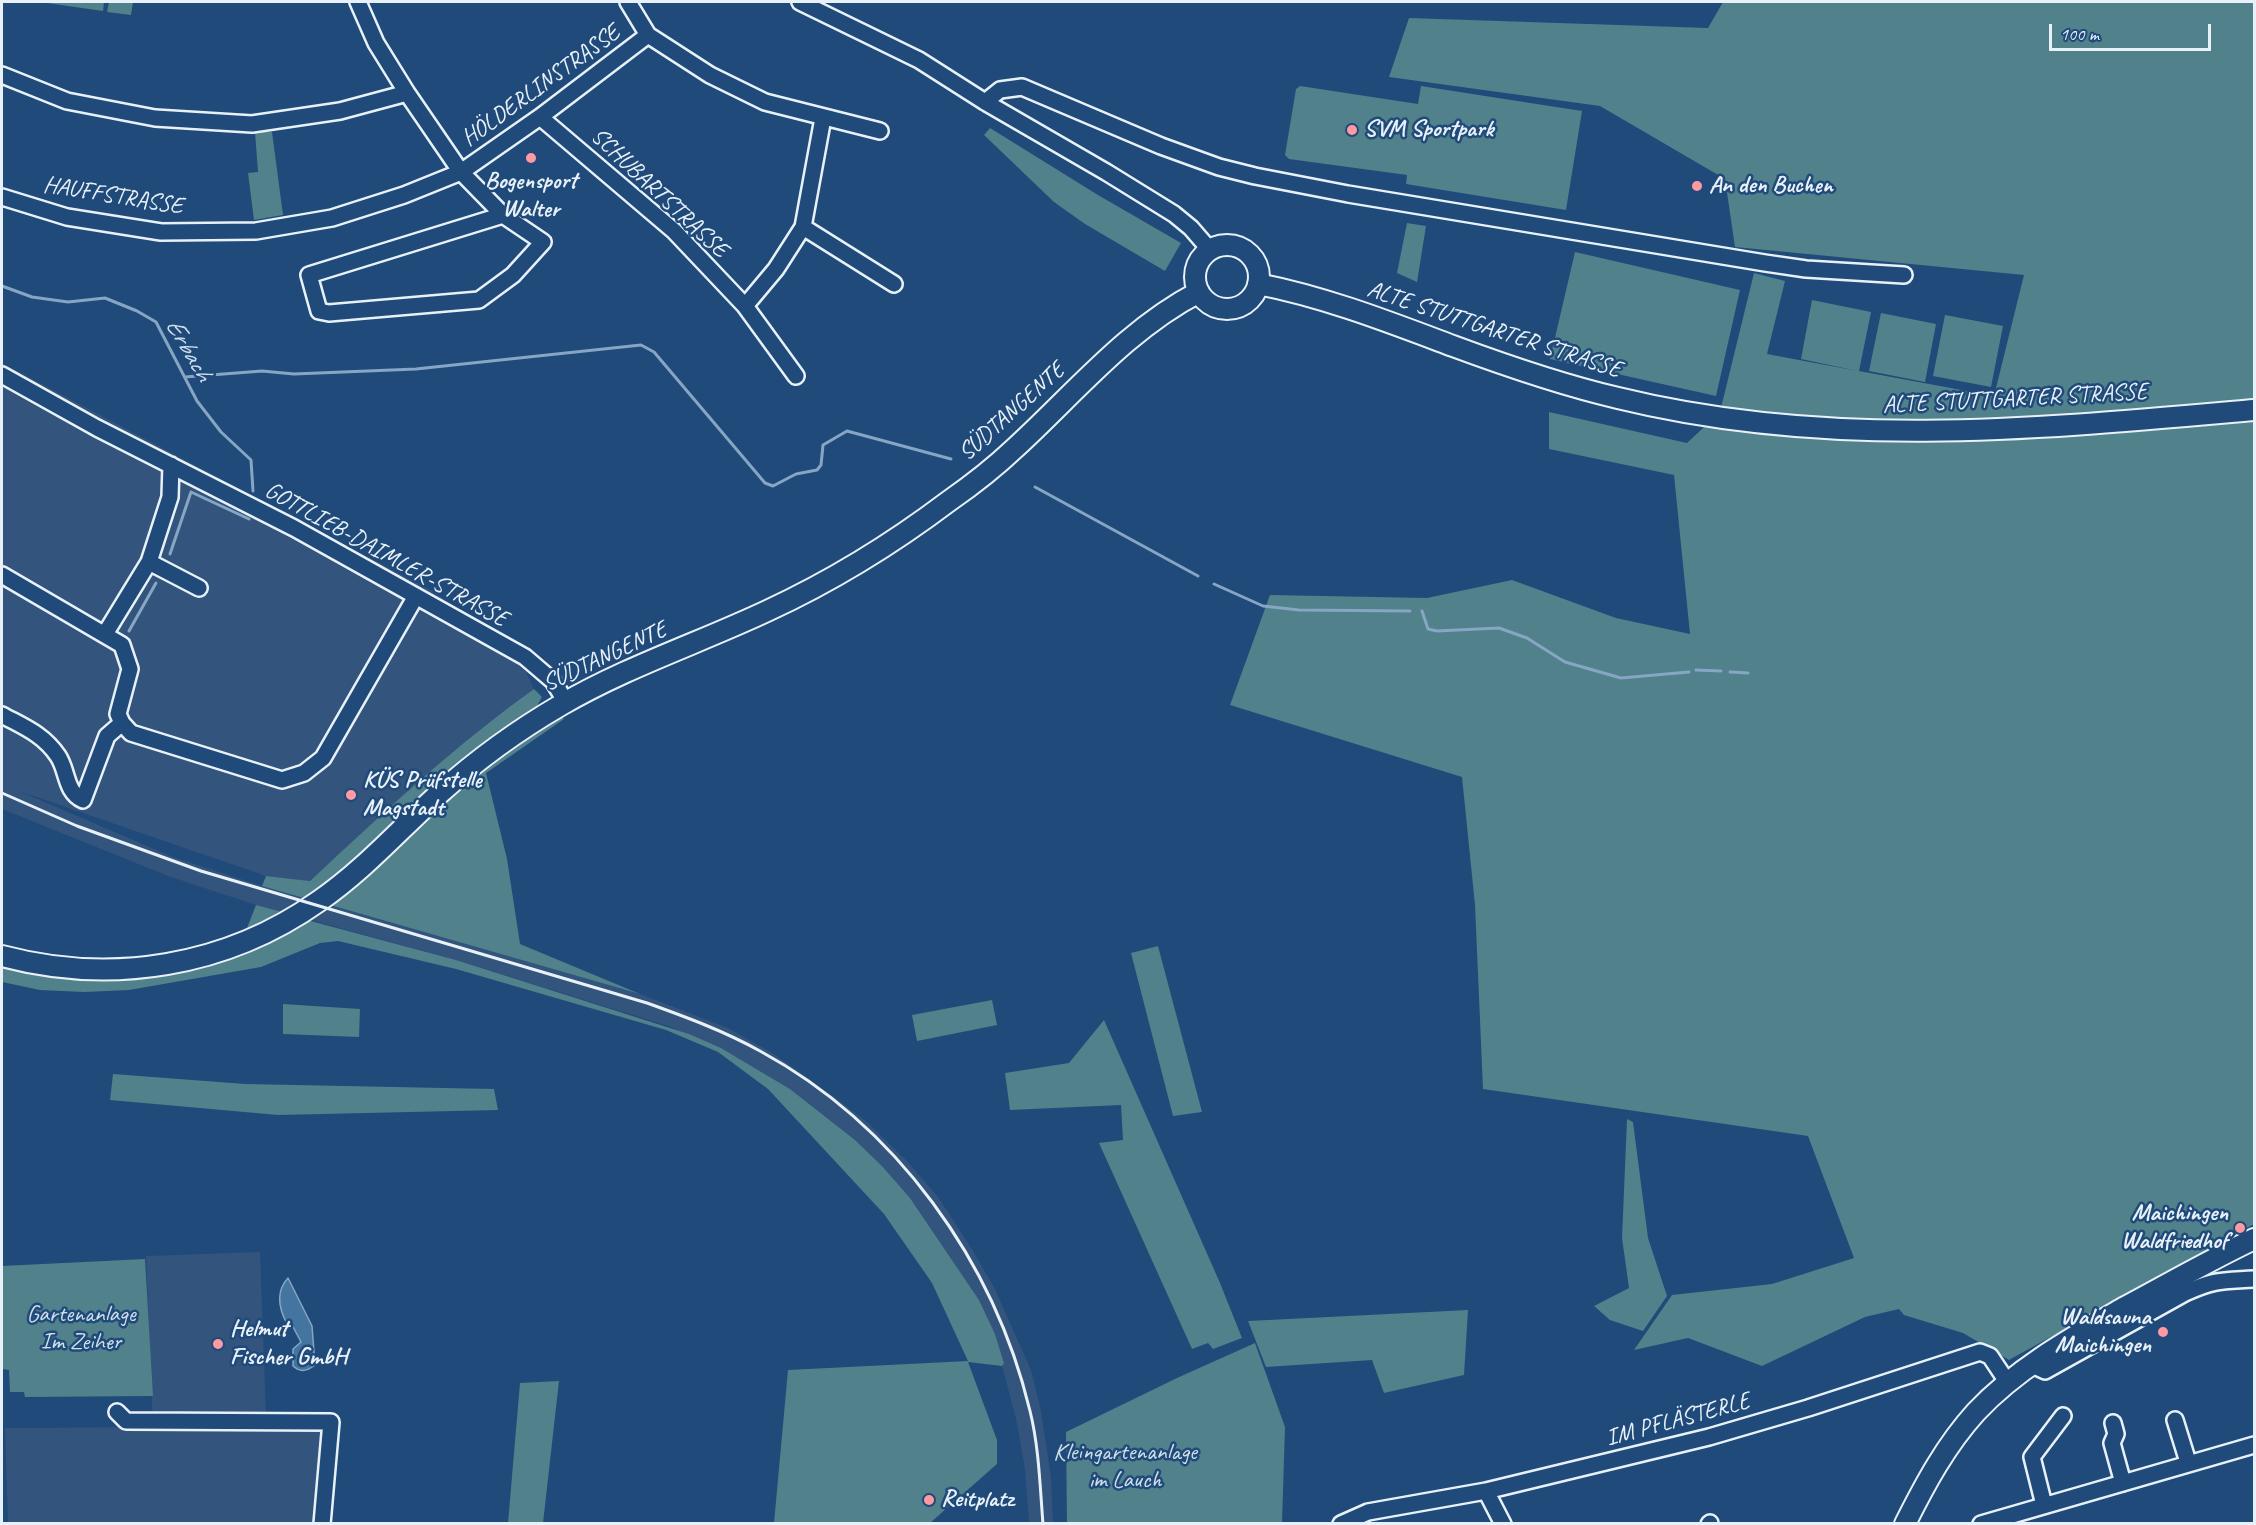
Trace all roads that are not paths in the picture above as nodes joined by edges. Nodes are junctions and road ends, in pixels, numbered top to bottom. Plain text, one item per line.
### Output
1 (358, 2) edge
2 (628, 2) edge
3 (800, 2) edge
4 (648, 35) junction
5 (2, 75) edge
6 (407, 93) junction
7 (985, 102) junction
8 (540, 117) junction
9 (823, 118) junction
10 (880, 131) dead end
11 (461, 172) junction
12 (2, 197) edge
13 (503, 215) junction
14 (803, 227) junction
15 (1210, 250) junction
16 (1904, 275) dead end
17 (894, 284) dead end
18 (1258, 284) junction
19 (1199, 292) junction
20 (745, 306) junction
21 (2, 375) edge
22 (796, 376) dead end
23 (2254, 410) edge
24 (171, 465) junction
25 (149, 562) junction
26 (2, 575) edge
27 (199, 588) dead end
28 (416, 596) junction
29 (105, 634) junction
30 (566, 702) junction
31 (2, 715) edge
32 (122, 723) junction
33 (2, 956) edge
34 (2254, 1239) edge
35 (2254, 1280) edge
36 (2032, 1365) junction
37 (2008, 1383) junction
38 (117, 1412) dead end
39 (2063, 1416) dead end
40 (2175, 1420) dead end
41 (2113, 1423) dead end
42 (2254, 1445) edge
43 (2188, 1462) junction
44 (2123, 1483) junction
45 (1486, 1491) junction
46 (2044, 1505) junction
47 (322, 1524) edge
48 (1341, 1524) edge
49 (1503, 1524) edge
50 (1905, 1524) edge
51 (1981, 1524) edge

1 - 6 street
2 - 4 street
3 - 7 street
4 - 8 street, HÖLDERLINSTRASSE
4 - 9 street
5 - 6 street
6 - 11 street
7 - 15 street
7 - 16 street
8 - 11 street, HÖLDERLINSTRASSE
8 - 20 street, SCHUBARTSTRASSE
9 - 10 street
9 - 14 street
11 - 12 street, HAUFFSTRASSE
11 - 13 street
13 - 13 street
14 - 17 street
14 - 20 street
15 - 18 main road
15 - 19 main road
18 - 19 main road
18 - 23 main road, ALTE STUTTGARTER STRASSE
19 - 30 main road, SÜDTANGENTE
20 - 22 street, SCHUBARTSTRASSE
21 - 24 street, GOTTLIEB-DAIMLER-STRASSE
24 - 25 street
24 - 28 street, GOTTLIEB-DAIMLER-STRASSE
25 - 27 street
25 - 29 street
26 - 29 street
28 - 30 street, GOTTLIEB-DAIMLER-STRASSE
28 - 32 street
29 - 32 street
30 - 33 main road, SÜDTANGENTE
31 - 32 street
34 - 36 main road
35 - 36 street
36 - 37 main road
37 - 45 street, IM PFLÄSTERLE
37 - 50 main road
38 - 47 street
39 - 46 street
40 - 43 street
41 - 44 street
42 - 43 street
43 - 44 street
44 - 46 street
45 - 48 street, IM PFLÄSTERLE
45 - 49 street
46 - 51 street

